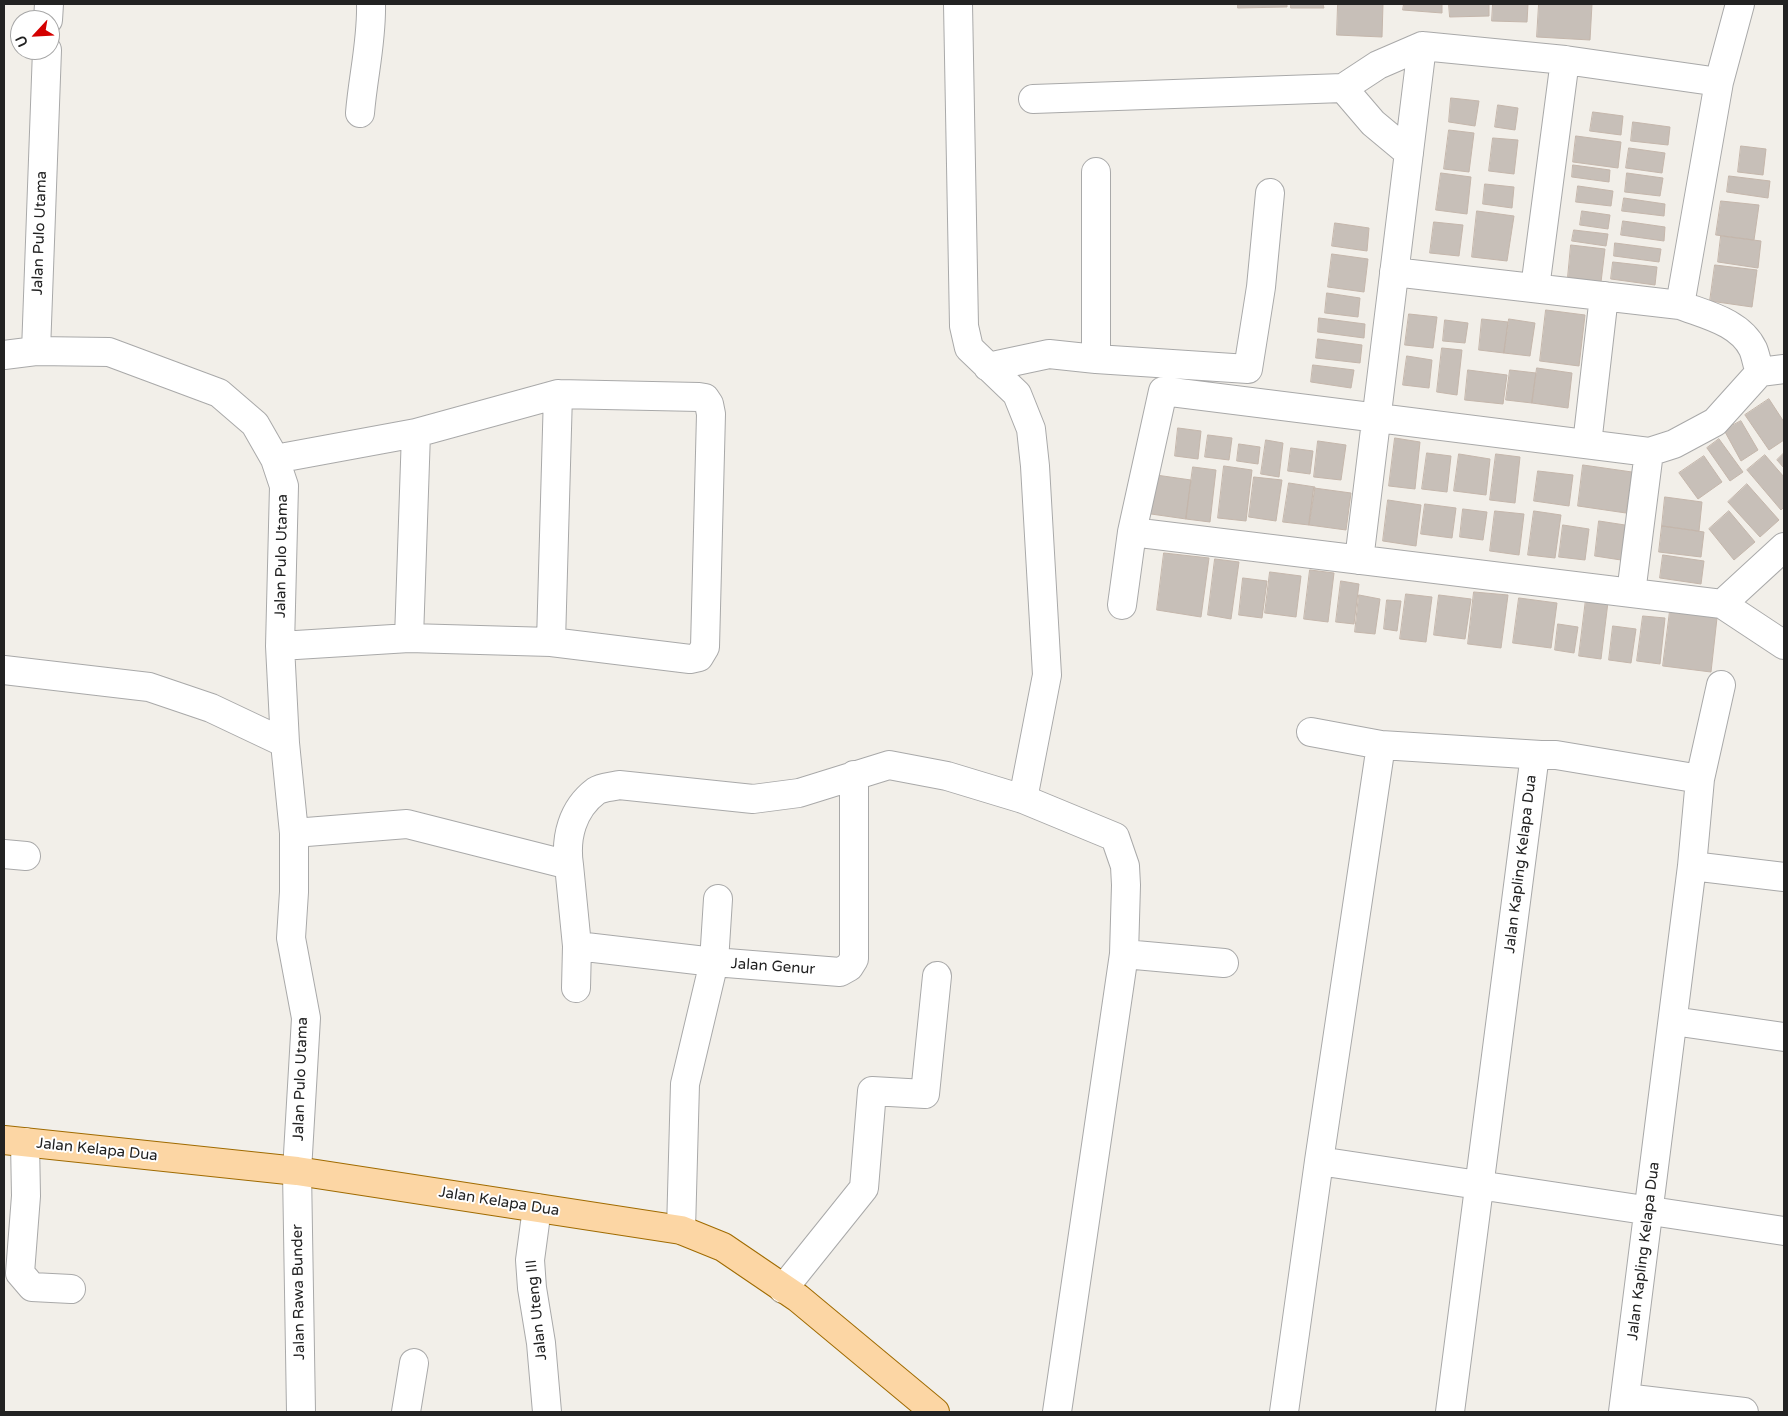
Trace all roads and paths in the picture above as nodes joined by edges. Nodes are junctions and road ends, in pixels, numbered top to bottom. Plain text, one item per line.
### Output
1 (371, 4) edge
2 (958, 4) edge
3 (1740, 4) edge
4 (1422, 46) junction
5 (47, 60) edge
6 (1564, 60) junction
7 (1719, 82) junction
8 (1343, 88) junction
9 (1033, 99) dead end
10 (360, 113) dead end
11 (1409, 153) junction
12 (1096, 172) dead end
13 (1270, 193) dead end
14 (1394, 272) junction
15 (1535, 288) junction
16 (1604, 296) junction
17 (1680, 305) junction
18 (36, 351) junction
19 (4, 355) edge
20 (1096, 359) junction
21 (988, 367) junction
22 (1772, 371) edge
23 (558, 394) junction
24 (1376, 418) junction
25 (416, 433) junction
26 (1587, 444) junction
27 (1649, 452) junction
28 (275, 459) junction
29 (1132, 532) junction
30 (1784, 548) edge
31 (1359, 560) junction
32 (1631, 593) junction
33 (1722, 604) junction
34 (1122, 605) dead end
35 (410, 638) junction
36 (551, 642) junction
37 (1784, 645) edge
38 (280, 646) junction
39 (4, 670) edge
40 (1721, 685) dead end
41 (1311, 732) dead end
42 (285, 743) junction
43 (1381, 745) junction
44 (1541, 755) junction
45 (854, 775) junction
46 (1700, 779) junction
47 (1023, 799) junction
48 (294, 833) junction
49 (569, 865) junction
50 (1692, 866) junction
51 (1784, 877) edge
52 (718, 899) dead end
53 (577, 946) junction
54 (1124, 954) junction
55 (714, 962) junction
56 (1224, 963) dead end
57 (937, 976) dead end
58 (576, 988) dead end
59 (1673, 1021) junction
60 (1784, 1038) edge
61 (14, 1141) edge
62 (1319, 1161) junction
63 (298, 1171) junction
64 (1480, 1185) junction
65 (537, 1208) junction
66 (1649, 1210) junction
67 (682, 1230) junction
68 (1784, 1231) edge
69 (71, 1289) dead end
70 (783, 1289) junction
71 (414, 1363) dead end
72 (1624, 1405) edge
73 (301, 1412) edge
74 (406, 1412) edge
75 (547, 1412) edge
76 (935, 1412) edge
77 (1057, 1412) edge
78 (1284, 1412) edge
79 (1450, 1412) edge
80 (1744, 1412) edge

1 - 10 street
2 - 21 street
3 - 7 street
4 - 6 street
4 - 8 street
4 - 11 street
5 - 18 street, Jalan Pulo Utama
6 - 7 street
6 - 15 street
7 - 17 street
8 - 9 street
8 - 11 street
11 - 14 street
12 - 20 street
13 - 20 street
14 - 15 street
14 - 24 street
15 - 16 street
16 - 17 street
16 - 26 street
17 - 22 street
18 - 19 street
18 - 28 street, Jalan Pulo Utama
20 - 21 street
21 - 47 street
22 - 27 street
23 - 25 street
23 - 36 street
23 - 36 street
24 - 26 street
24 - 29 street
24 - 31 street
25 - 28 street
25 - 35 street
26 - 27 street
27 - 32 street
28 - 38 street, Jalan Pulo Utama
29 - 31 street
29 - 34 street
30 - 33 street
31 - 32 street
32 - 33 street
33 - 37 street
35 - 36 street
35 - 38 street
38 - 42 street, Jalan Pulo Utama
39 - 42 street
40 - 46 street
41 - 43 street
42 - 48 street, Jalan Pulo Utama
43 - 44 street
43 - 62 street
44 - 46 street, Jalan Kapling Kelapa Dua
44 - 64 street, Jalan Kapling Kelapa Dua
45 - 47 street
45 - 49 street
45 - 55 street, Jalan Genur
46 - 50 street, Jalan Kapling Kelapa Dua
47 - 54 street
48 - 49 street
48 - 63 street, Jalan Pulo Utama
49 - 53 street
50 - 51 street
50 - 59 street, Jalan Kapling Kelapa Dua
52 - 55 street
53 - 55 street
53 - 58 street
54 - 56 street
54 - 77 street
55 - 67 street, Jalan Genur
57 - 70 street
59 - 60 street
59 - 66 street, Jalan Kapling Kelapa Dua
61 - 63 main road, Jalan Kelapa Dua
61 - 69 street
62 - 64 street
62 - 78 street
63 - 65 main road, Jalan Kelapa Dua
63 - 73 street, Jalan Rawa Bunder
64 - 66 street
64 - 79 street, Jalan Kapling Kelapa Dua
65 - 67 main road, Jalan Kelapa Dua
65 - 75 street, Jalan Uteng III
66 - 68 street
66 - 72 street, Jalan Kapling Kelapa Dua
67 - 70 main road, Jalan Kelapa Dua
70 - 76 main road, Jalan Kelapa Dua
71 - 74 street
72 - 80 street

